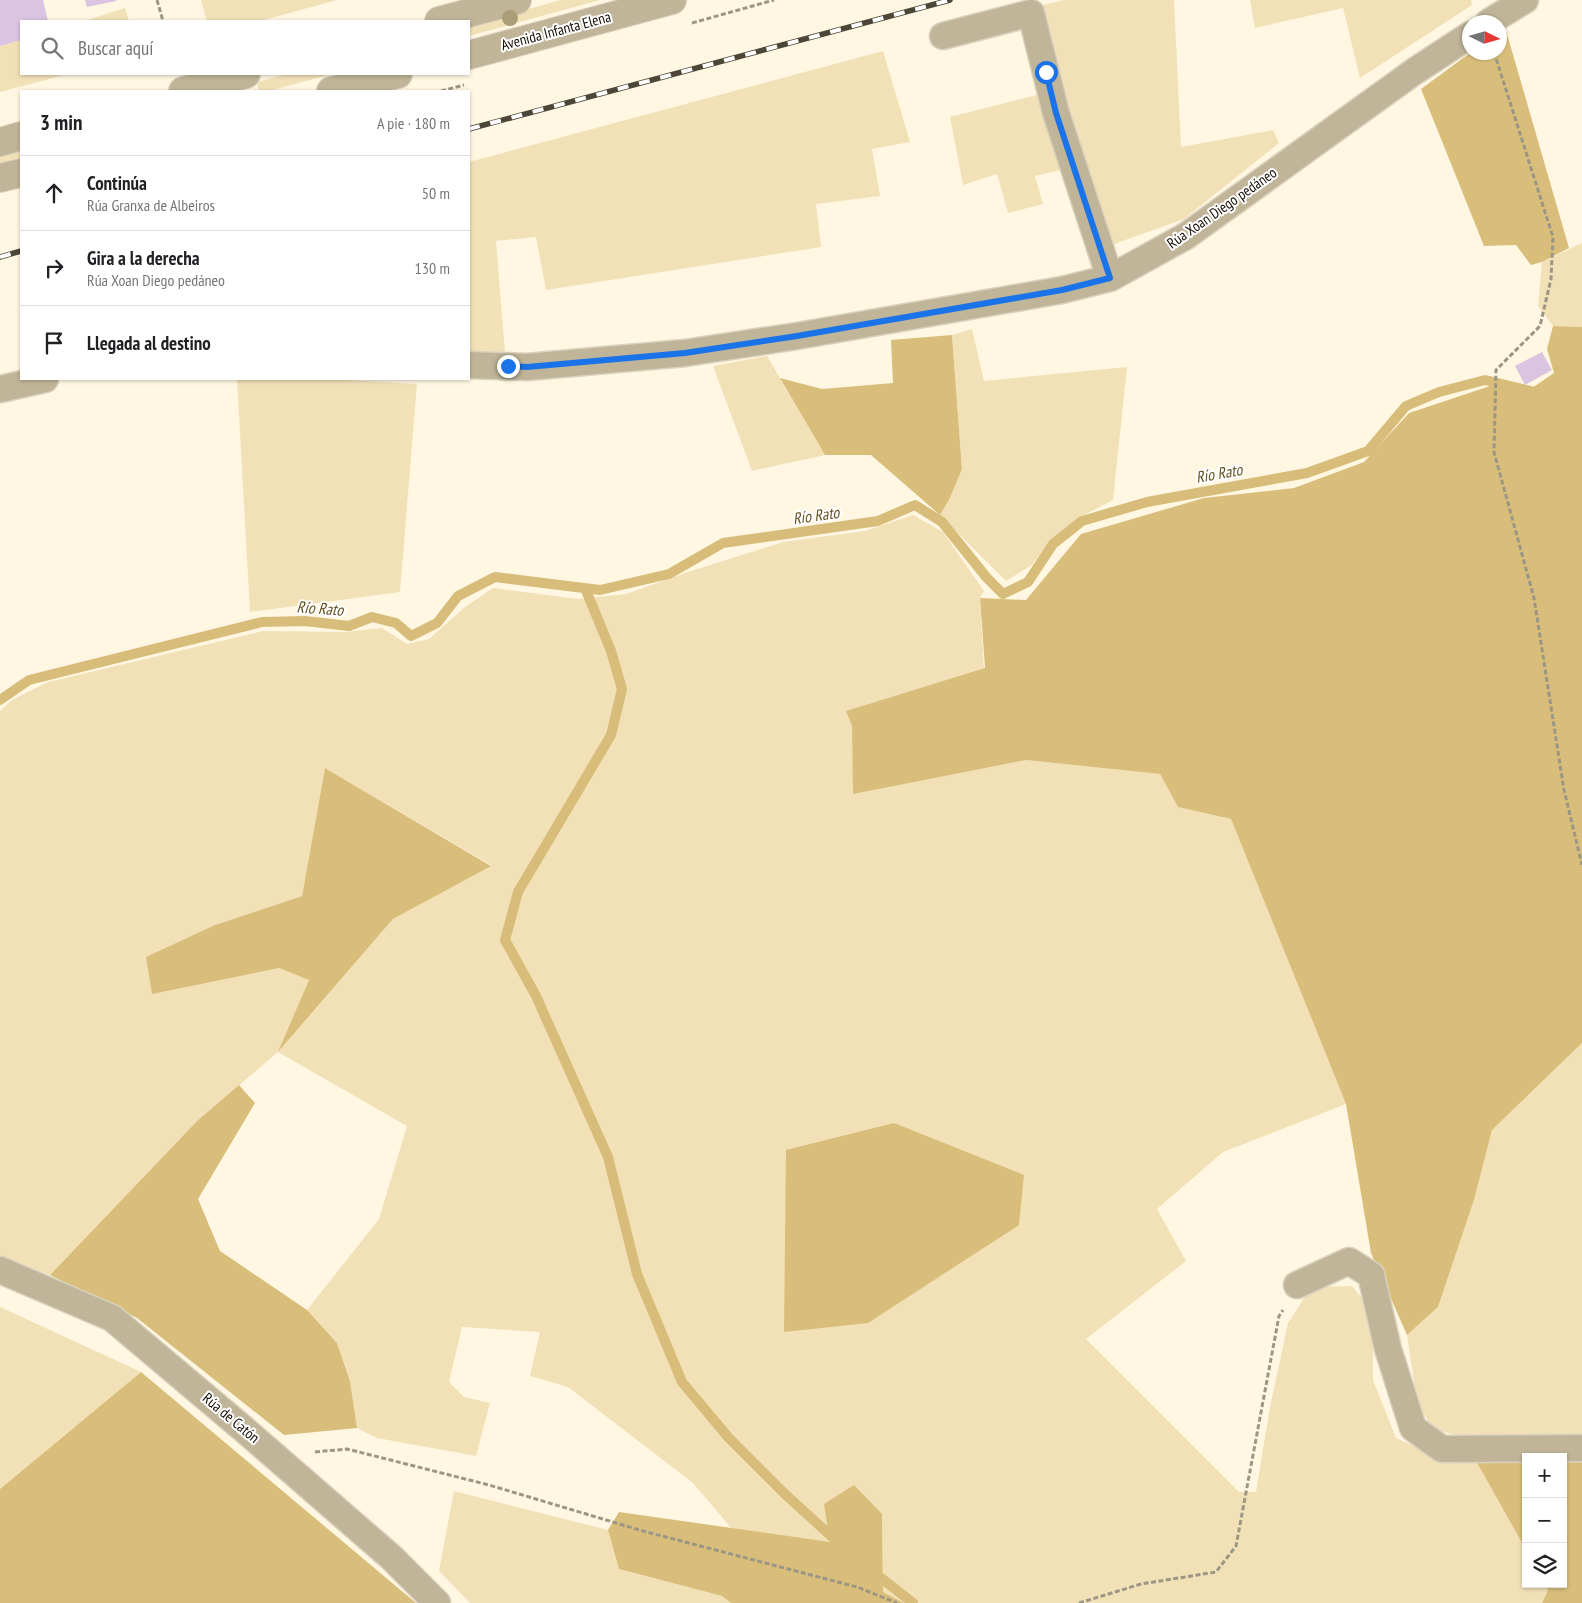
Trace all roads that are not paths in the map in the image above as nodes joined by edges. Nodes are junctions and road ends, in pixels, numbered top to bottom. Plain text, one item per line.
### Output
1 (517, 0) edge
2 (672, 0) edge
3 (1525, 0) edge
4 (1500, 15) edge
5 (443, 20) edge
6 (943, 36) dead end
7 (1462, 40) edge
8 (470, 55) edge
9 (243, 75) edge
10 (394, 75) edge
11 (193, 90) edge
12 (335, 90) edge
13 (20, 136) edge
14 (0, 142) edge
15 (20, 173) edge
16 (0, 178) edge
17 (1110, 278) junction
18 (470, 365) edge
19 (41, 380) edge
20 (0, 389) edge
21 (0, 1270) edge
22 (1297, 1285) road end
23 (1582, 1448) edge
24 (437, 1603) edge

1 - 5 street
2 - 8 street, Avenida Infanta Elena
3 - 4 street
6 - 17 street
7 - 17 street, Rúa Xoan Diego pedáneo
9 - 11 street
10 - 12 street
13 - 14 street
15 - 16 street
17 - 18 street, Rúa Xoan Diego pedáneo
19 - 20 street
21 - 24 street, Rúa de Catón
22 - 23 street

